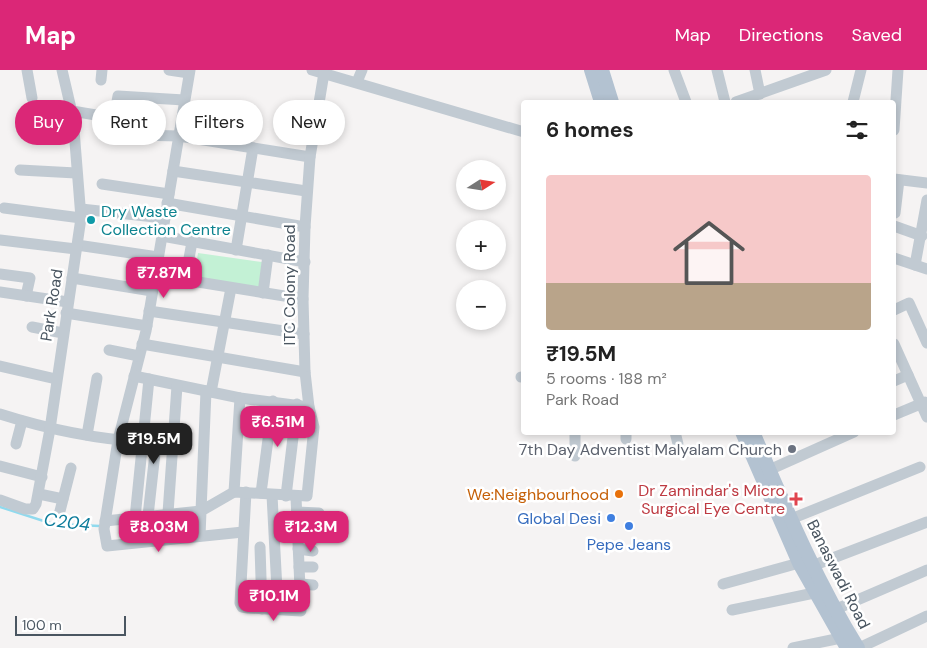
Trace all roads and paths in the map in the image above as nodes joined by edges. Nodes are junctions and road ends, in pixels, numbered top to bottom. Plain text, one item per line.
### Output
1 (27, 70) edge
2 (62, 70) edge
3 (169, 70) edge
4 (312, 70) edge
5 (362, 70) edge
6 (591, 70) edge
7 (602, 70) edge
8 (674, 70) edge
9 (717, 70) edge
10 (755, 70) edge
11 (826, 70) edge
12 (861, 70) edge
13 (898, 70) edge
14 (190, 71) edge
15 (324, 73) junction
16 (357, 82) junction
17 (760, 94) junction
18 (32, 98) dead end
19 (69, 100) edge
20 (184, 100) joint
21 (600, 100) edge
22 (611, 100) edge
23 (685, 100) edge
24 (724, 100) edge
25 (742, 100) edge
26 (854, 100) edge
27 (896, 100) edge
28 (82, 113) edge
29 (521, 131) edge
30 (74, 145) edge
31 (176, 145) edge
32 (234, 145) edge
33 (253, 148) junction
34 (310, 156) junction
35 (20, 170) dead end
36 (172, 171) junction
37 (76, 173) junction
38 (896, 180) edge
39 (927, 183) edge
40 (102, 184) dead end
41 (247, 184) junction
42 (306, 191) junction
43 (168, 199) junction
44 (927, 200) edge
45 (4, 208) dead end
46 (81, 214) junction
47 (242, 216) junction
48 (164, 218) junction
49 (305, 227) junction
50 (896, 227) edge
51 (162, 236) junction
52 (922, 236) junction
53 (0, 240) edge
54 (192, 242) junction
55 (76, 247) junction
56 (236, 250) junction
57 (268, 255) junction
58 (158, 257) junction
59 (896, 259) edge
60 (305, 262) junction
61 (915, 265) junction
62 (927, 269) edge
63 (0, 274) edge
64 (155, 275) junction
65 (72, 278) junction
66 (185, 280) junction
67 (231, 288) junction
68 (152, 291) junction
69 (0, 292) edge
70 (263, 293) junction
71 (26, 296) junction
72 (303, 300) junction
73 (67, 307) junction
74 (896, 309) edge
75 (149, 311) junction
76 (224, 322) junction
77 (146, 326) junction
78 (32, 327) dead end
79 (63, 332) junction
80 (304, 334) junction
81 (927, 343) edge
82 (142, 344) junction
83 (109, 350) dead end
84 (896, 350) edge
85 (139, 356) junction
86 (218, 357) junction
87 (0, 366) edge
88 (305, 372) junction
89 (908, 375) junction
90 (134, 376) junction
91 (97, 378) dead end
92 (56, 379) junction
93 (149, 379) junction
94 (896, 380) edge
95 (177, 386) junction
96 (209, 391) junction
97 (240, 398) junction
98 (273, 401) junction
99 (924, 403) edge
100 (297, 404) junction
101 (309, 406) junction
102 (0, 414) edge
103 (896, 414) edge
104 (927, 417) edge
105 (22, 421) junction
106 (50, 429) junction
107 (87, 435) junction
108 (575, 435) edge
109 (743, 435) edge
110 (754, 435) edge
111 (847, 435) edge
112 (118, 440) junction
113 (144, 442) junction
114 (16, 444) dead end
115 (172, 445) junction
116 (575, 456) dead end
117 (0, 466) edge
118 (920, 466) dead end
119 (70, 468) dead end
120 (769, 470) junction
121 (42, 478) junction
122 (234, 492) junction
123 (246, 492) junction
124 (39, 494) junction
125 (266, 494) junction
126 (296, 496) junction
127 (63, 499) junction
128 (0, 500) edge
129 (202, 511) junction
130 (296, 512) junction
131 (168, 513) junction
132 (319, 513) dead end
133 (59, 515) dead end
134 (148, 516) junction
135 (135, 518) junction
136 (791, 519) junction
137 (927, 522) edge
138 (105, 524) junction
139 (297, 530) junction
140 (243, 532) junction
141 (317, 532) dead end
142 (200, 536) junction
143 (260, 547) dead end
144 (298, 549) junction
145 (313, 551) dead end
146 (805, 564) junction
147 (299, 567) junction
148 (313, 567) dead end
149 (927, 570) edge
150 (300, 584) junction
151 (724, 584) dead end
152 (313, 585) dead end
153 (814, 592) junction
154 (262, 608) junction
155 (278, 609) junction
156 (732, 610) dead end
157 (834, 610) junction
158 (927, 616) edge
159 (844, 643) edge
160 (793, 648) edge
161 (859, 648) edge

1 - 18 street
2 - 19 street, Park Road
3 - 14 street
4 - 15 street
5 - 16 street
6 - 21 main road
7 - 22 main road
8 - 23 street
9 - 24 street
10 - 17 street
11 - 17 street
12 - 26 street
13 - 27 street
14 - 20 street
15 - 16 street
15 - 34 street, ITC Colony Road
16 - 29 street
17 - 25 street
20 - 28 street
30 - 37 street, Park Road
31 - 36 street
32 - 33 street
33 - 34 street
33 - 41 street
34 - 42 street, ITC Colony Road
35 - 37 street
36 - 41 street
36 - 43 street
37 - 46 street, Park Road
38 - 39 street
40 - 43 street
41 - 42 street
41 - 47 street
42 - 49 street, ITC Colony Road
43 - 47 street
43 - 48 street
44 - 52 street
45 - 46 street
46 - 48 street
46 - 55 street, Park Road
47 - 49 street
47 - 56 street
48 - 51 street
49 - 60 street, ITC Colony Road
50 - 52 street
51 - 54 street
51 - 58 street
52 - 61 street
53 - 55 street
54 - 56 street
54 - 66 street
55 - 58 street
55 - 65 street, Park Road
56 - 57 street
57 - 60 street
57 - 70 street
58 - 64 street
59 - 61 street
60 - 72 street, ITC Colony Road
61 - 62 street
63 - 71 street
64 - 66 street
64 - 68 street
65 - 68 street
65 - 73 street, Park Road
66 - 67 street
67 - 70 street
67 - 76 street
68 - 75 street
69 - 71 street
70 - 72 street
71 - 73 street
72 - 80 street, ITC Colony Road
73 - 77 street
73 - 79 street, Park Road
74 - 81 street
75 - 76 street
75 - 77 street
76 - 80 street
76 - 86 street
77 - 82 street
78 - 79 street
79 - 92 street, Park Road
80 - 88 street, ITC Colony Road
82 - 85 street
82 - 86 street
83 - 85 street
84 - 89 street
85 - 90 street
86 - 88 street
86 - 96 street
87 - 92 street
88 - 101 street, ITC Colony Road
89 - 94 street
89 - 99 street
90 - 93 street
90 - 112 street
91 - 107 street
92 - 106 street, Park Road
93 - 95 street
93 - 113 street
95 - 96 street
95 - 115 street
96 - 97 street
96 - 129 street
97 - 98 street
97 - 122 street
98 - 100 street
98 - 125 street
99 - 103 street
99 - 104 street
100 - 101 street
100 - 126 street
101 - 126 street, ITC Colony Road
102 - 105 street
105 - 106 street
105 - 114 street
106 - 107 street
106 - 121 street, Park Road
107 - 112 street
108 - 116 street
109 - 146 main road, Banaswadi Road
110 - 120 main road, Banaswadi Road
111 - 120 street
112 - 113 street
112 - 138 street
113 - 135 street
115 - 131 street
115 - 134 street
117 - 121 street
118 - 136 street
119 - 127 street
120 - 136 main road, Banaswadi Road
121 - 124 street, Park Road
122 - 123 street
122 - 129 street
123 - 125 street
123 - 140 street
124 - 127 street
124 - 128 street
125 - 126 street
125 - 155 street
126 - 130 street
127 - 133 street
129 - 131 street
129 - 142 street
130 - 132 street
130 - 139 street
131 - 134 street
134 - 135 street
135 - 138 street
136 - 146 main road, Banaswadi Road
137 - 146 street
138 - 142 street
139 - 141 street
139 - 144 street
140 - 142 street
140 - 154 street
143 - 154 street
144 - 145 street
144 - 147 street
146 - 151 street
146 - 153 main road, Banaswadi Road
146 - 157 main road, Banaswadi Road
147 - 148 street
147 - 150 street
149 - 157 street
150 - 152 street
150 - 155 street
153 - 156 street
153 - 159 main road, Banaswadi Road
154 - 155 street
157 - 161 main road, Banaswadi Road
158 - 161 street
159 - 160 street

